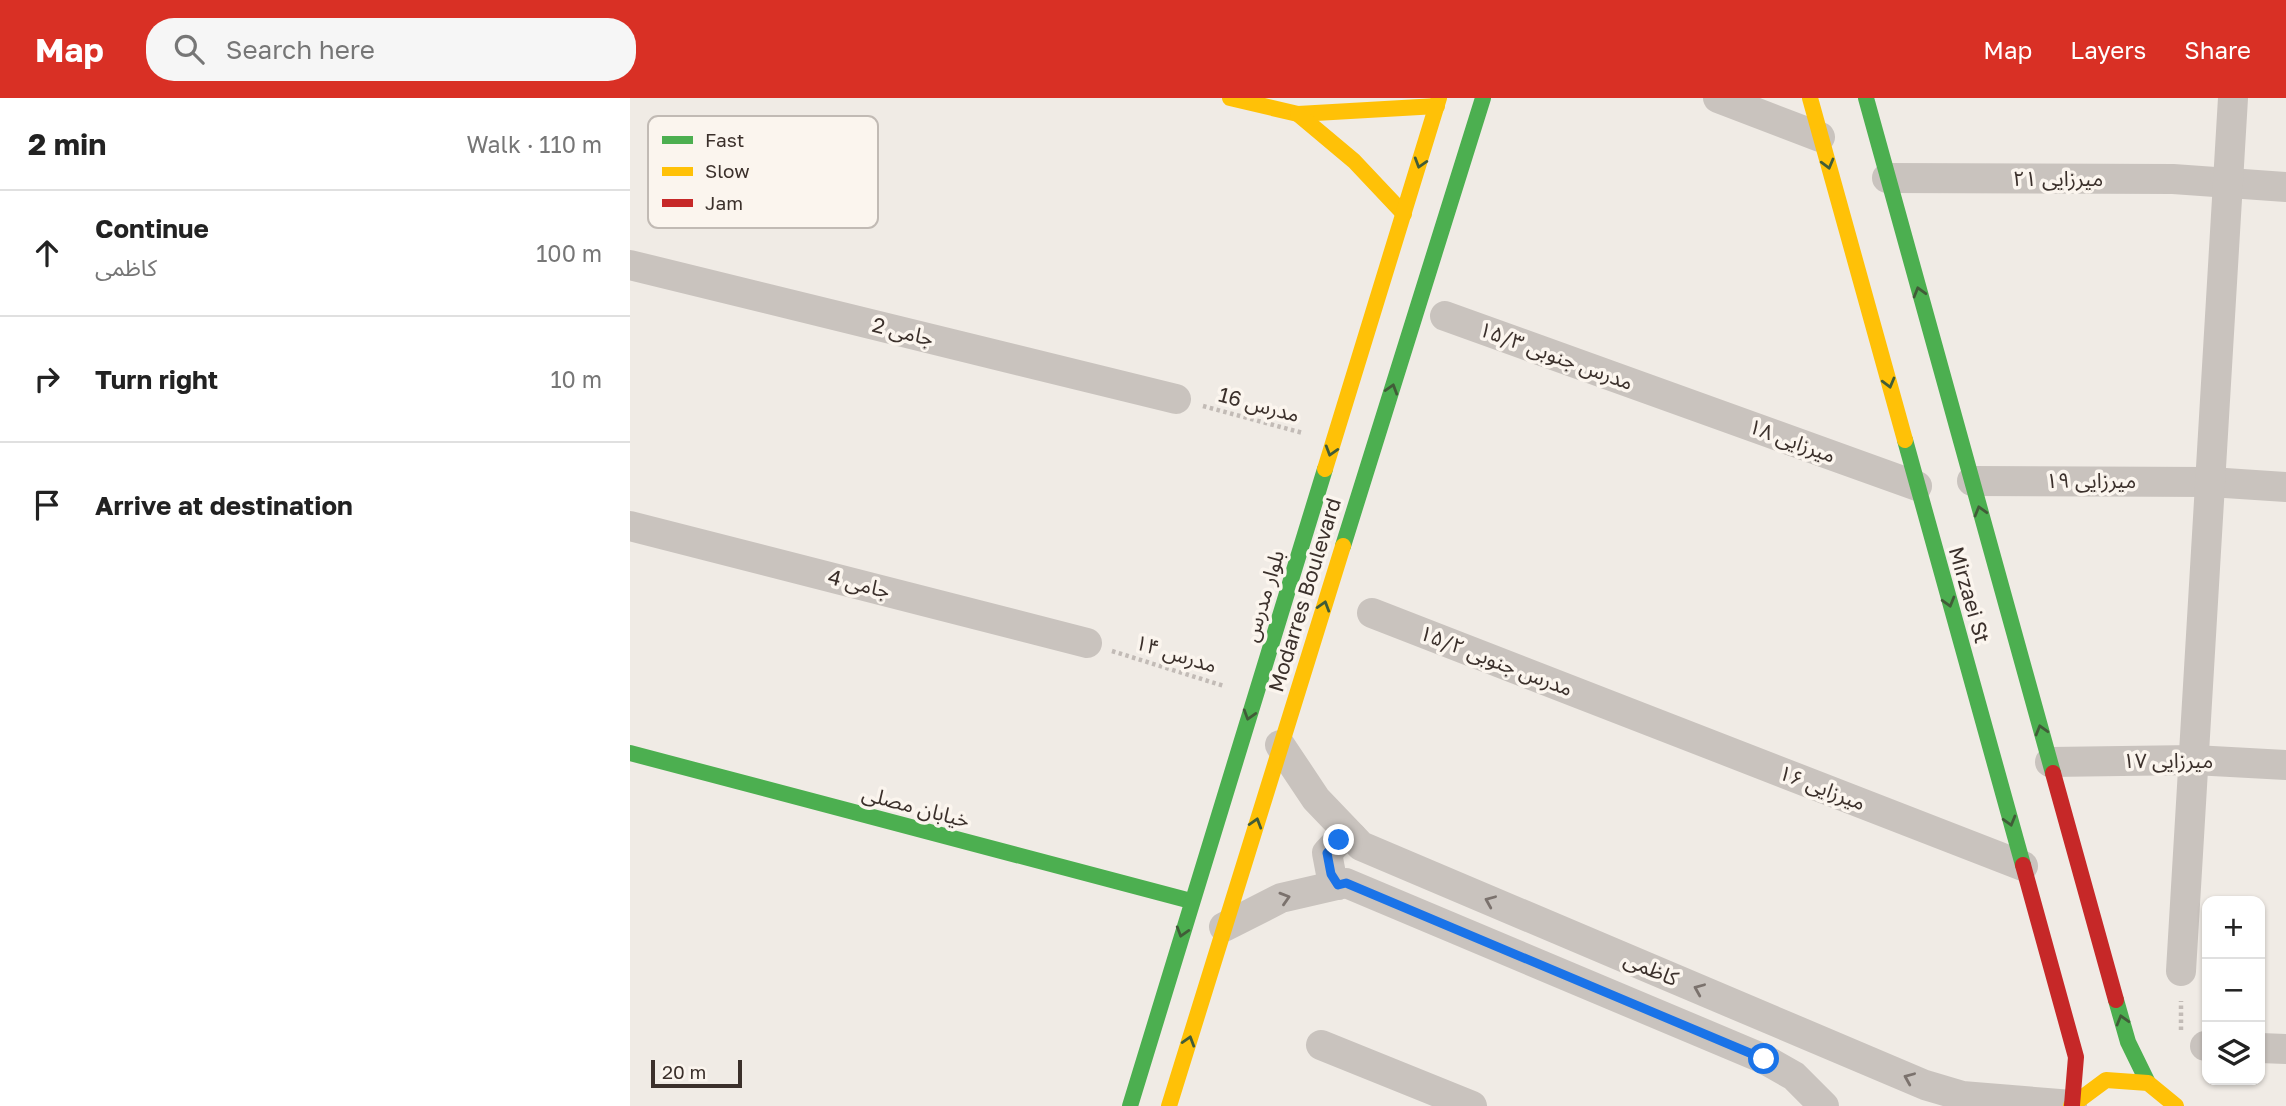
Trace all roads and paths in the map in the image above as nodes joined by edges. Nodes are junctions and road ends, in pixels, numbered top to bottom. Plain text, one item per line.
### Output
1 (1230, 98) edge
2 (1483, 98) edge
3 (1718, 98) edge
4 (1810, 98) edge
5 (1866, 98) edge
6 (2233, 98) edge
7 (1438, 102) edge
8 (1298, 114) junction
9 (1820, 137) junction
10 (1887, 178) junction
11 (2228, 183) junction
12 (2286, 187) edge
13 (1404, 214) junction
14 (630, 265) edge
15 (1445, 316) dead end
16 (1668, 396) joint
17 (1176, 399) joint
18 (1334, 441) junction
19 (1972, 481) junction
20 (2210, 482) junction
21 (1917, 486) junction
22 (2286, 487) edge
23 (630, 526) edge
24 (1372, 613) dead end
25 (1087, 643) joint
26 (1255, 696) junction
27 (1620, 710) joint
28 (1280, 745) junction
29 (630, 753) edge
30 (2194, 760) junction
31 (2050, 762) junction
32 (2286, 765) edge
33 (1353, 837) junction
34 (2023, 866) junction
35 (1338, 885) junction
36 (1191, 901) junction
37 (1224, 927) junction
38 (2181, 971) joint
39 (2198, 1042) edge
40 (1321, 1045) dead end
41 (2265, 1048) edge
42 (2286, 1049) edge
43 (2148, 1083) junction
44 (1962, 1096) junction
45 (1128, 1105) edge
46 (2071, 1105) edge
47 (1169, 1106) edge
48 (1472, 1106) edge
49 (1824, 1106) edge
50 (1926, 1106) edge
51 (2176, 1106) edge

1 - 8 street
28 -> 2 street, Modarres Boulevard
3 - 9 street
4 - 9 street, Mirzaei St
5 - 10 street, Mirzaei St
6 - 11 street
7 - 8 street
7 -> 13 street, بلوار مدرس
8 - 13 street
9 -> 21 street, Mirzaei St
10 - 11 street, میرزایی ۲۱
19 -> 10 street, Mirzaei St
11 - 12 street, میرزایی ۲۱
11 - 20 street
13 - 18 street, بلوار مدرس
14 - 17 street, جامی 2
15 - 16 street, مدرس جنوبی ۱۵/۳
16 - 21 street, میرزایی ۱۸
17 - 18 path, مدرس 16
18 -> 26 street, بلوار مدرس
19 - 20 street, میرزایی ۱۹
31 -> 19 street, Mirzaei St
20 - 22 street, میرزایی ۱۹
20 - 30 street
21 -> 34 street, Mirzaei St
23 - 25 street, جامی 4
24 - 27 street, مدرس جنوبی ۱۵/۲
25 - 26 path, مدرس ۱۴
26 -> 36 street, بلوار مدرس
27 - 34 street, میرزایی ۱۶
28 - 33 street, کاظمی
37 -> 28 street, Modarres Boulevard
29 - 36 street, خیابان مصلی
30 - 31 street, میرزایی ۱۷
30 - 32 street, میرزایی ۱۷
30 - 38 street
43 -> 31 street, Mirzaei St
33 - 35 street
44 -> 33 street, کاظمی
34 - 46 street, Mirzaei St
37 -> 35 street, کاظمی
35 - 49 street, کاظمی
36 -> 45 street, بلوار مدرس
47 -> 37 street, Modarres Boulevard
38 - 39 path
40 - 48 street
41 - 42 street
43 - 46 street
43 - 51 street
44 - 46 street, کاظمی
44 - 50 street

